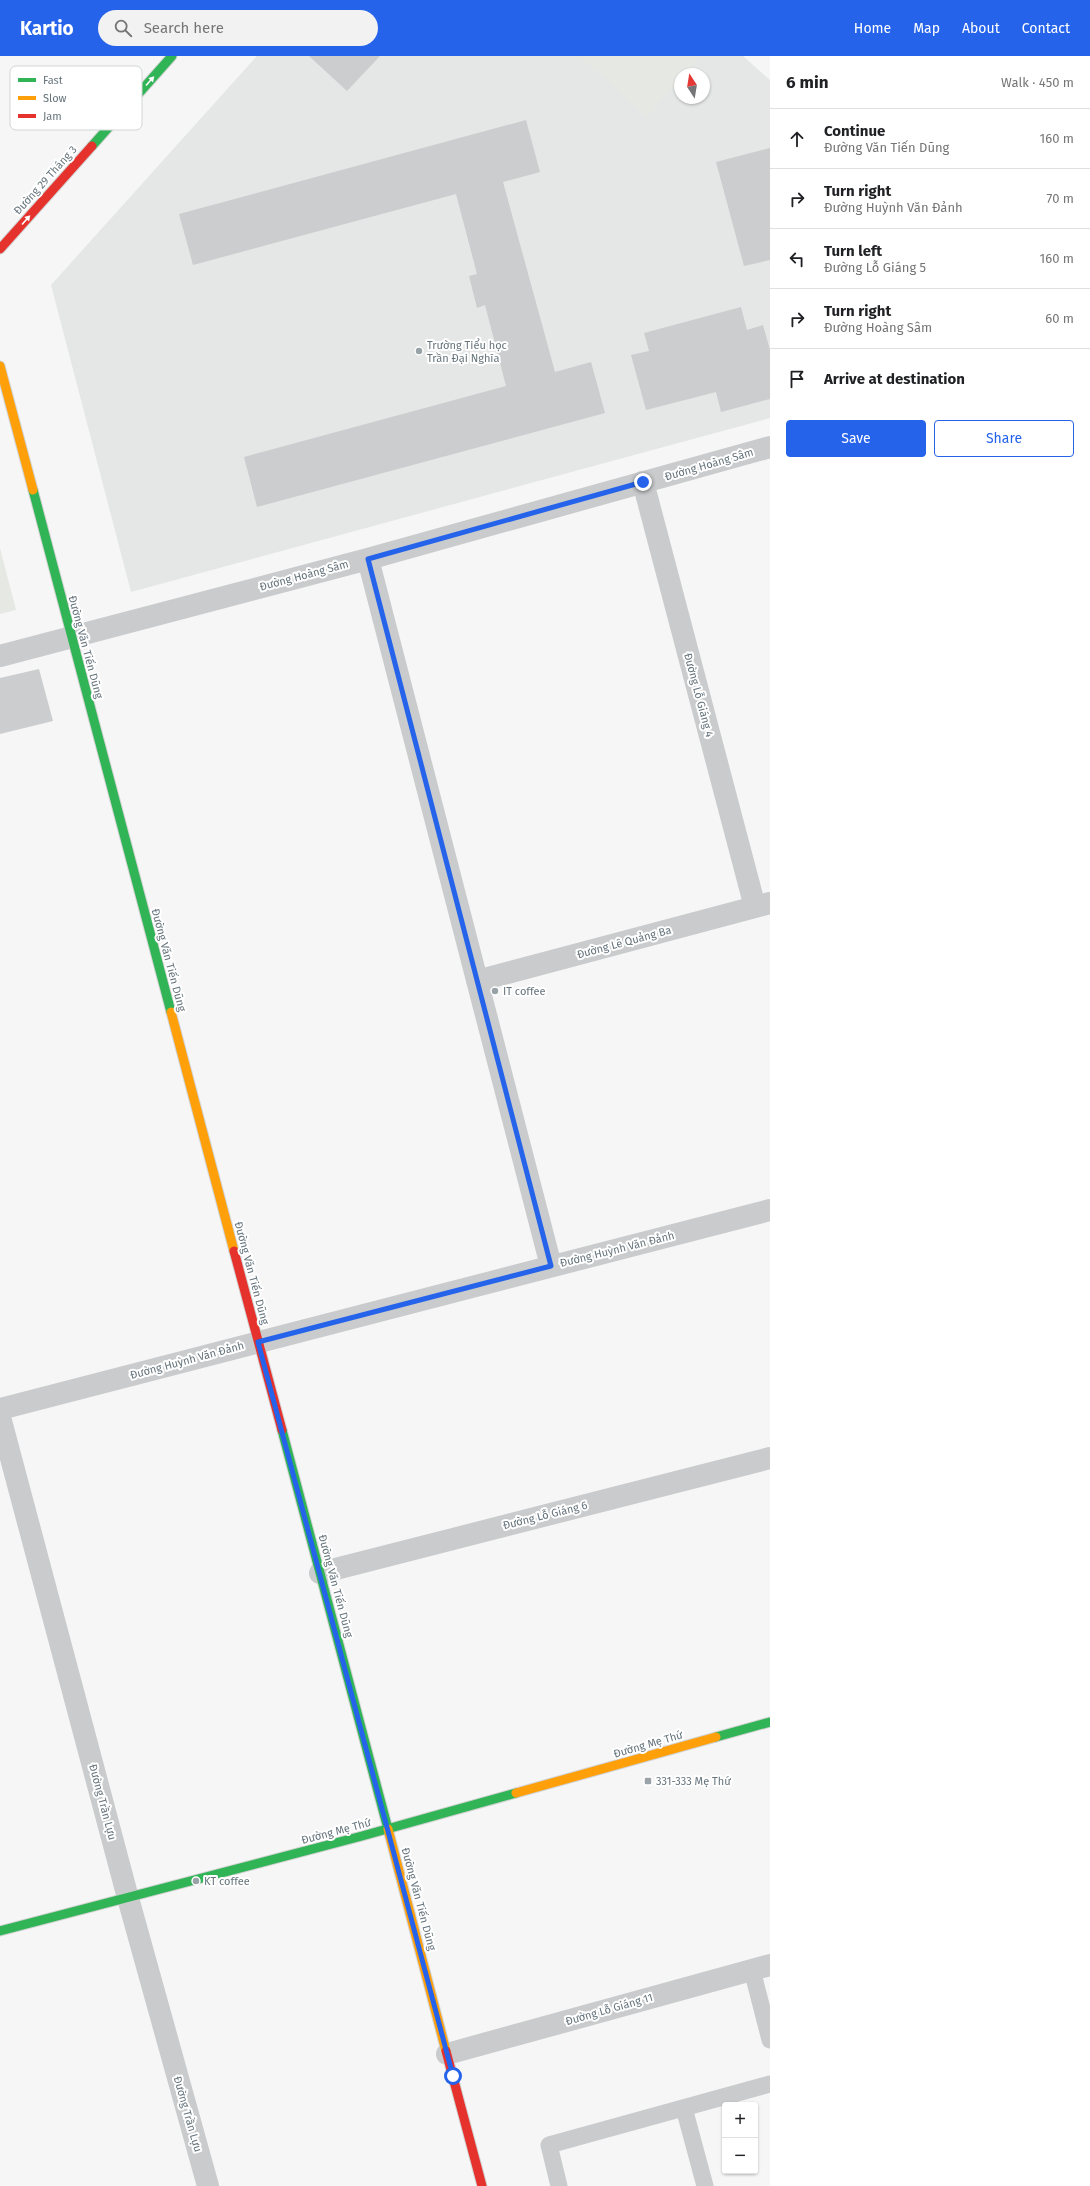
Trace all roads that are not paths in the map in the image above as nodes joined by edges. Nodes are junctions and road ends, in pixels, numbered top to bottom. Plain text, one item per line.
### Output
1 (172, 56) edge
2 (142, 90) edge
3 (106, 130) edge
4 (0, 249) edge
5 (0, 366) edge
6 (770, 447) edge
7 (643, 482) junction
8 (368, 559) junction
9 (71, 638) junction
10 (0, 656) edge
11 (762, 905) edge
12 (477, 981) junction
13 (770, 1210) edge
14 (551, 1266) junction
15 (258, 1342) junction
16 (0, 1409) edge
17 (0, 1417) edge
18 (770, 1458) edge
19 (320, 1572) junction
20 (770, 1722) edge
21 (388, 1829) junction
22 (128, 1898) junction
23 (0, 1931) edge
24 (761, 1967) edge
25 (770, 2040) edge
26 (447, 2054) junction
27 (770, 2084) edge
28 (684, 2108) junction
29 (208, 2186) edge
30 (482, 2186) edge
31 (559, 2186) edge
32 (705, 2186) edge

2 -> 1 street, Đường 29 Tháng 3
4 -> 3 street, Đường 29 Tháng 3
5 - 9 street, Đường Văn Tiến Dũng
6 - 7 street, Đường Hoàng Sâm
7 - 8 street, Đường Hoàng Sâm
7 - 11 street, Đường Lỗ Giáng 4
8 - 9 street, Đường Hoàng Sâm
8 - 12 street
9 - 10 street, Đường Hoàng Sâm
9 - 15 street, Đường Văn Tiến Dũng
11 - 12 street, Đường Lê Quảng Ba
12 - 14 street
13 - 14 street, Đường Huỳnh Văn Đảnh
14 - 15 street, Đường Huỳnh Văn Đảnh
15 - 16 street, Đường Huỳnh Văn Đảnh
15 - 19 street, Đường Văn Tiến Dũng
17 - 22 street, Đường Trần Lựu
18 - 19 street, Đường Lỗ Giáng 6
19 - 21 street, Đường Văn Tiến Dũng
20 - 21 street, Đường Mẹ Thứ
21 - 22 street, Đường Mẹ Thứ
21 - 26 street, Đường Văn Tiến Dũng
22 - 23 street, Đường Mẹ Thứ
22 - 29 street, Đường Trần Lựu
24 - 25 lane
24 - 26 street, Đường Lỗ Giáng 11
26 - 30 street, Đường Văn Tiến Dũng
27 - 28 lane
28 - 31 lane
28 - 32 lane

